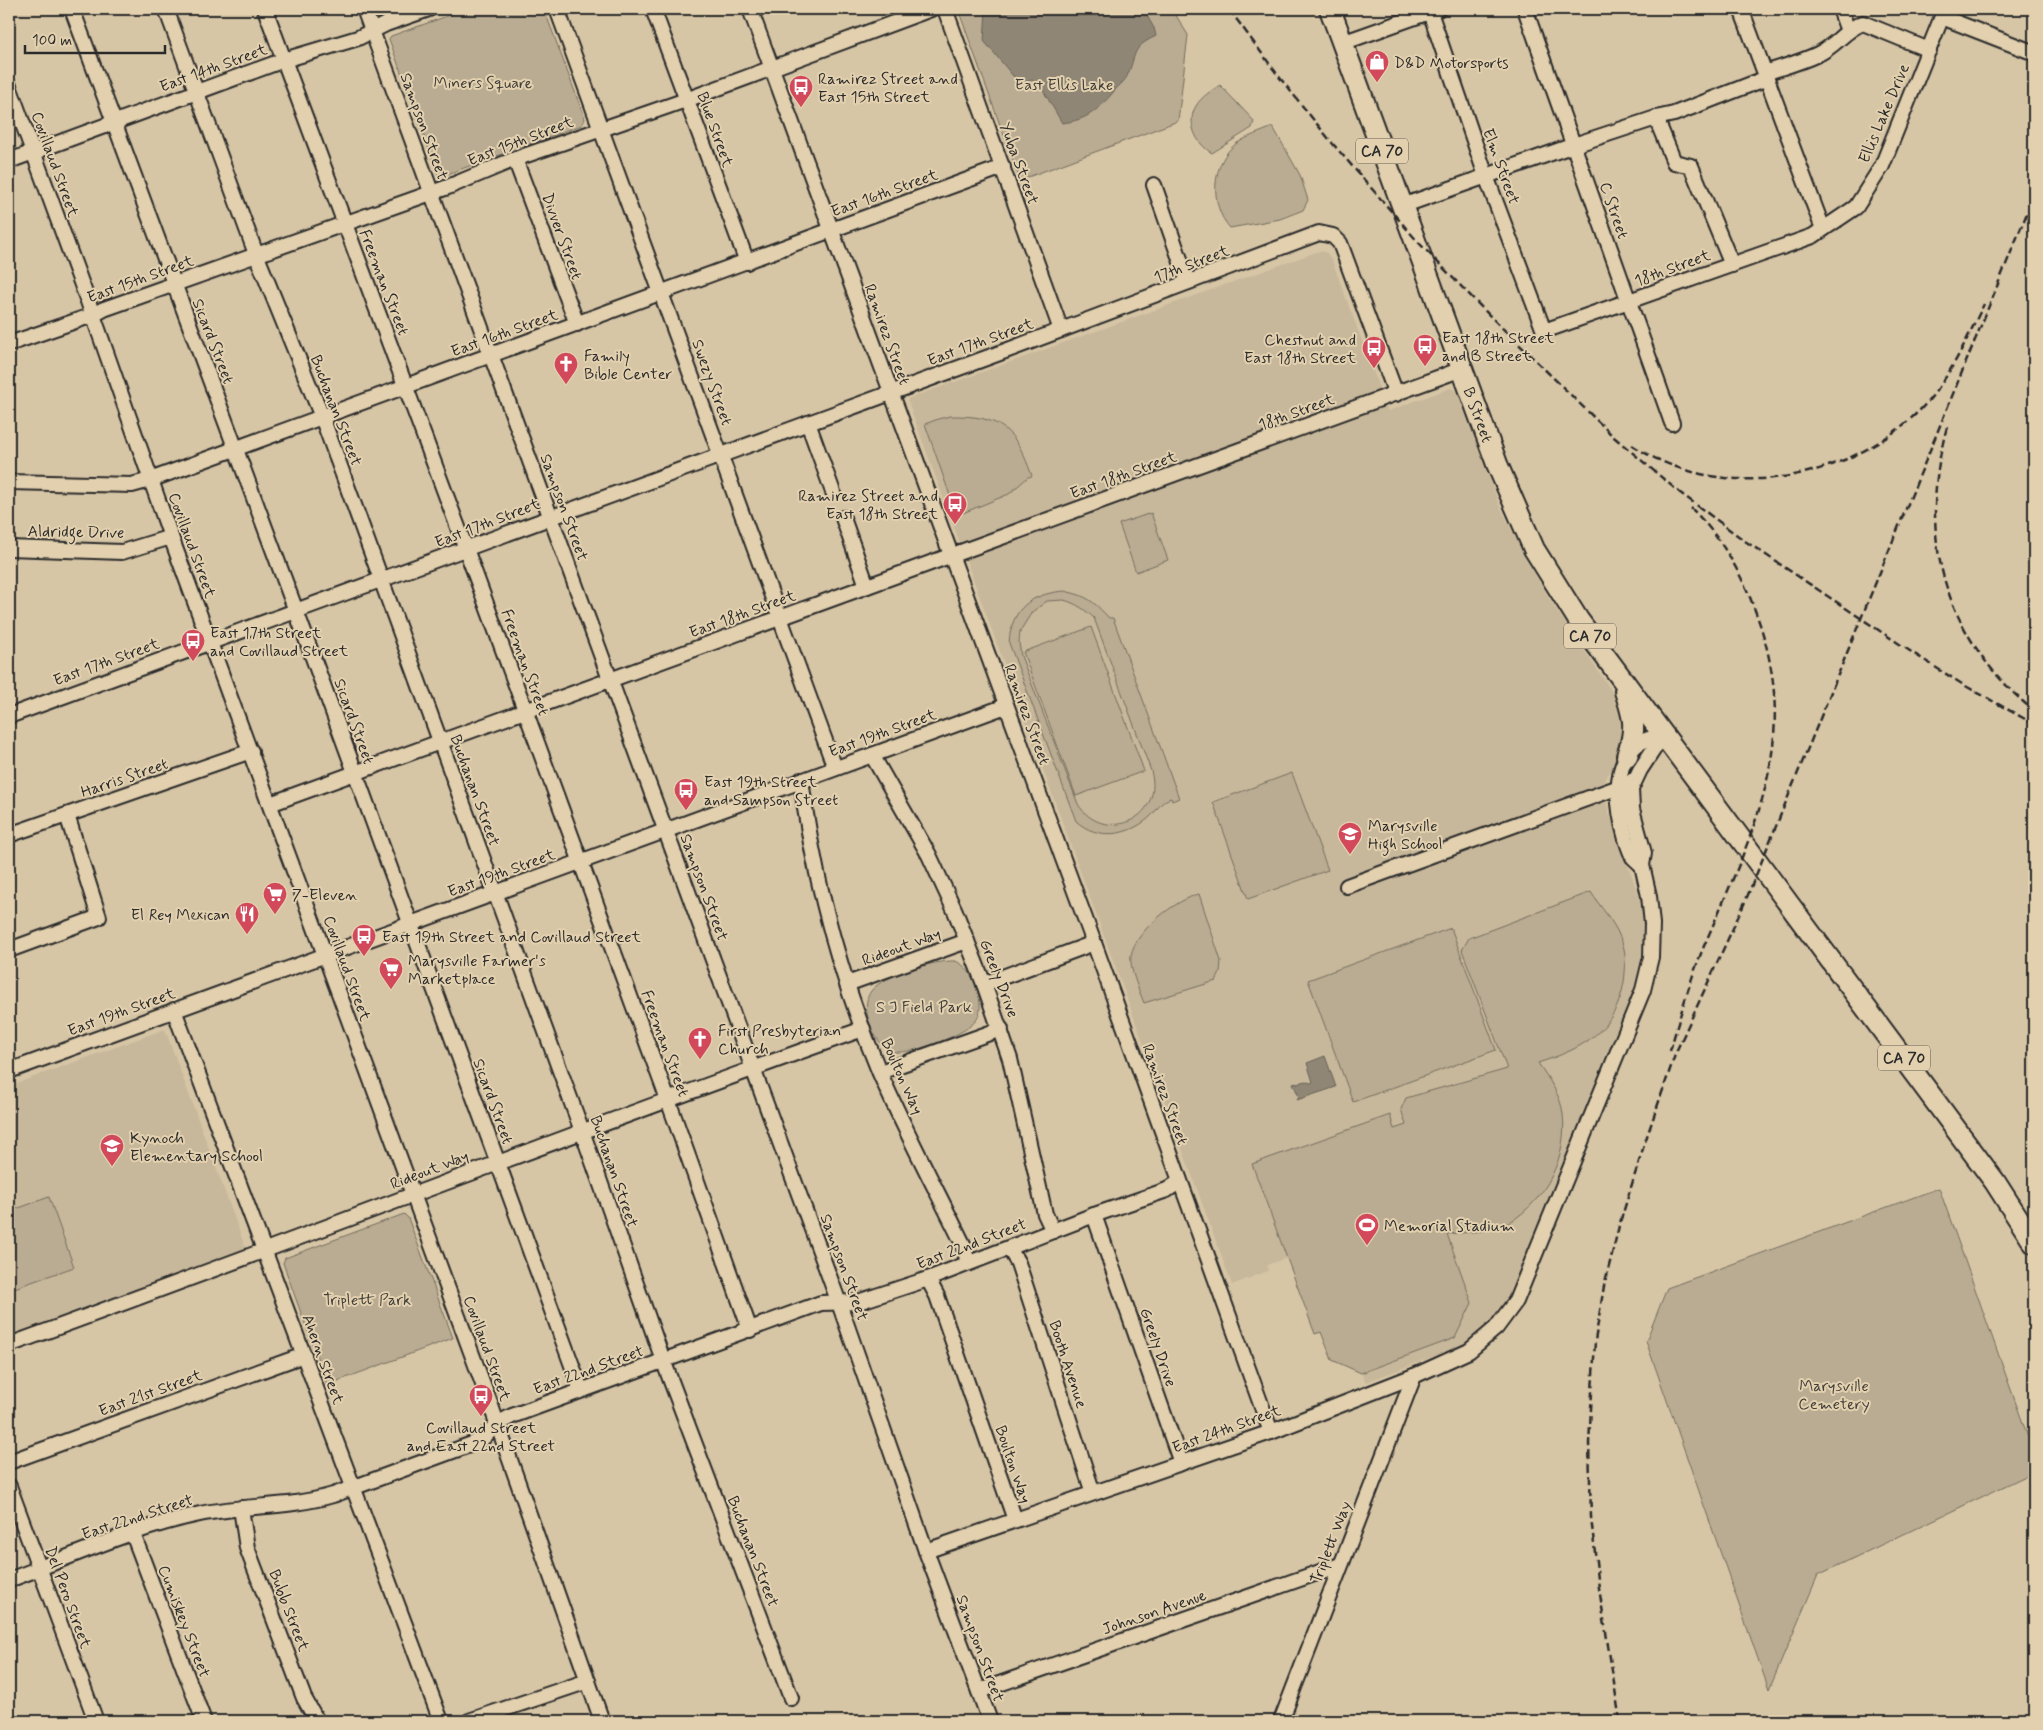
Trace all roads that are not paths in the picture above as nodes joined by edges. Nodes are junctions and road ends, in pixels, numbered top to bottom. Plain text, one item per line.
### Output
1 (72, 9) edge
2 (166, 9) edge
3 (265, 9) edge
4 (364, 9) edge
5 (429, 9) edge
6 (557, 9) edge
7 (653, 9) edge
8 (750, 9) edge
9 (931, 9) edge
10 (945, 9) edge
11 (1330, 9) edge
12 (1525, 9) edge
13 (1741, 9) edge
14 (1840, 9) edge
15 (1434, 10) edge
16 (1944, 13) edge
17 (372, 31) junction
18 (1848, 31) junction
19 (1342, 43) junction
20 (1929, 50) junction
21 (2034, 51) edge
22 (284, 60) junction
23 (772, 67) junction
24 (1766, 76) junction
25 (9, 86) edge
26 (196, 92) junction
27 (686, 100) junction
28 (1656, 118) junction
29 (113, 123) junction
30 (601, 129) junction
31 (1574, 145) junction
32 (33, 152) junction
33 (515, 159) junction
34 (9, 161) edge
35 (1003, 167) junction
36 (1486, 176) junction
37 (1154, 185) dead end
38 (431, 193) junction
39 (1402, 206) junction
40 (344, 223) junction
41 (832, 229) junction
42 (1818, 232) junction
43 (256, 254) junction
44 (747, 262) junction
45 (1732, 265) junction
46 (1188, 282) junction
47 (173, 284) junction
48 (662, 293) junction
49 (1629, 301) junction
50 (93, 315) junction
51 (577, 324) junction
52 (1061, 330) junction
53 (1544, 331) joint
54 (9, 344) edge
55 (492, 355) junction
56 (1462, 369) junction
57 (406, 386) junction
58 (891, 392) junction
59 (1396, 394) junction
60 (322, 417) junction
61 (808, 423) junction
62 (1672, 423) dead end
63 (236, 449) junction
64 (721, 454) junction
65 (1227, 454) joint
66 (150, 480) junction
67 (9, 482) edge
68 (833, 492) dead end
69 (550, 517) junction
70 (843, 518) dead end
71 (171, 538) junction
72 (9, 548) edge
73 (466, 548) junction
74 (951, 555) junction
75 (381, 581) junction
76 (867, 586) junction
77 (296, 611) junction
78 (781, 617) junction
79 (211, 642) junction
80 (611, 680) junction
81 (1621, 680) junction
82 (1006, 706) junction
83 (526, 712) junction
84 (9, 716) edge
85 (1663, 735) junction
86 (440, 743) junction
87 (251, 751) junction
88 (872, 754) junction
89 (1627, 756) junction
90 (835, 768) junction
91 (356, 774) junction
92 (1635, 779) junction
93 (801, 780) junction
94 (1619, 787) junction
95 (270, 804) junction
96 (66, 816) junction
97 (666, 830) junction
98 (9, 835) edge
99 (581, 861) junction
100 (1642, 865) junction
101 (1347, 886) dead end
102 (496, 893) junction
103 (411, 924) junction
104 (967, 940) junction
105 (1094, 943) junction
106 (9, 950) edge
107 (325, 955) junction
108 (847, 984) junction
109 (984, 984) junction
110 (174, 1010) junction
111 (863, 1029) junction
112 (1001, 1029) junction
113 (753, 1068) junction
114 (9, 1071) edge
115 (880, 1072) junction
116 (668, 1100) junction
117 (582, 1131) junction
118 (498, 1162) junction
119 (1179, 1182) junction
120 (413, 1194) junction
121 (1094, 1215) junction
122 (1053, 1231) junction
123 (2034, 1243) edge
124 (1009, 1248) junction
125 (266, 1251) junction
126 (968, 1264) junction
127 (928, 1279) junction
128 (839, 1303) junction
129 (750, 1330) junction
130 (9, 1345) edge
131 (304, 1355) junction
132 (663, 1360) junction
133 (1414, 1376) junction
134 (581, 1390) junction
135 (497, 1424) junction
136 (1271, 1432) junction
137 (9, 1462) edge
138 (1180, 1463) junction
139 (9, 1486) edge
140 (354, 1488) junction
141 (1093, 1493) junction
142 (241, 1508) junction
143 (1015, 1520) junction
144 (134, 1534) junction
145 (926, 1551) junction
146 (1340, 1565) junction
147 (39, 1568) junction
148 (9, 1580) edge
149 (588, 1681) junction
150 (979, 1690) junction
151 (791, 1698) dead end
152 (96, 1721) edge
153 (204, 1721) edge
154 (317, 1721) edge
155 (441, 1721) edge
156 (469, 1721) edge
157 (602, 1721) edge
158 (990, 1721) edge
159 (1281, 1721) edge

1 - 29 street, Sicard Street
2 - 26 street, Buchanan Street
3 - 22 street, Freeman Street
4 - 17 street, Sampson Street
5 - 17 street, East 14th Street
6 - 30 street, Swezy Street
7 - 27 street, Blue Street
8 - 23 street, Ramirez Street
9 - 23 street, East 15th Street
10 - 35 street, Yuba Street
11 - 19 highway, B Street / CA 70
12 - 31 street, C Street
13 - 24 street
14 - 18 street
15 - 19 street
15 - 36 street, Elm Street
16 - 20 street, Ellis Lake Drive
16 - 21 street
17 - 22 street, East 14th Street
17 - 38 street, Sampson Street
18 - 20 street
18 - 24 street
19 - 39 highway, B Street / CA 70
20 - 42 street, Ellis Lake Drive
22 - 26 street, East 14th Street
22 - 40 street, Freeman Street
23 - 27 street, East 15th Street
23 - 41 street, Ramirez Street
24 - 28 street
24 - 42 street
25 - 32 street, Covillaud Street
26 - 29 street, East 14th Street
26 - 43 street, Buchanan Street
27 - 30 street, East 15th Street
27 - 44 street, Blue Street
28 - 31 street
28 - 45 street
29 - 32 street, East 14th Street
29 - 47 street, Sicard Street
30 - 33 street, East 15th Street
30 - 48 street, Swezy Street
31 - 36 street
31 - 49 street, C Street
32 - 34 street, East 14th Street
32 - 50 street, Covillaud Street
33 - 38 street, East 15th Street
33 - 51 street, Divver Street
35 - 41 street, East 16th Street
35 - 52 street, Yuba Street
36 - 39 street
36 - 53 street, Elm Street
37 - 46 street
38 - 40 street, East 15th Street
38 - 55 street, Sampson Street
39 - 56 highway, B Street / CA 70
40 - 43 street, East 15th Street
40 - 57 street, Freeman Street
41 - 44 street, East 16th Street
41 - 58 street, Ramirez Street
42 - 45 street, 18th Street
43 - 47 street, East 15th Street
43 - 60 street, Buchanan Street
44 - 48 street, East 16th Street
45 - 49 street, 18th Street
46 - 52 street, 17th Street
46 - 59 street, 17th Street
47 - 50 street, East 15th Street
47 - 63 street, Sicard Street
48 - 51 street, East 16th Street
48 - 64 street, Swezy Street
49 - 53 street, 18th Street
49 - 62 street, C Street
50 - 54 street, East 15th Street
50 - 66 street, Covillaud Street
51 - 55 street, East 16th Street
52 - 58 street, East 17th Street
55 - 57 street, East 16th Street
55 - 69 street, Sampson Street
56 - 59 street, 18th Street
56 - 81 highway, B Street / CA 70
57 - 60 street, East 16th Street
57 - 73 street, Freeman Street
58 - 61 street, East 17th Street
58 - 74 street, Ramirez Street
59 - 65 street, 18th Street
60 - 63 street, East 16th Street
60 - 75 street, Buchanan Street
61 - 64 street, East 17th Street
61 - 68 street
63 - 66 street, East 16th Street
63 - 77 street, Sicard Street
64 - 69 street, East 17th Street
64 - 78 street, Swezy Street
65 - 74 street, East 18th Street
66 - 67 street, East 16th Street
66 - 71 street, Covillaud Street
69 - 73 street, East 17th Street
69 - 80 street, Sampson Street
70 - 76 street
71 - 72 street, Aldridge Drive
71 - 79 street, Covillaud Street
73 - 75 street, East 17th Street
73 - 83 street, Freeman Street
74 - 76 street, East 18th Street
74 - 82 street, Ramirez Street
75 - 77 street, East 17th Street
75 - 86 street, Buchanan Street
76 - 78 street, East 18th Street
77 - 79 street, East 17th Street
77 - 91 street, Sicard Street
78 - 80 street, East 18th Street
78 - 90 street, Swezy Street
79 - 84 street, East 17th Street
79 - 87 street, Covillaud Street
80 - 83 street, East 18th Street
80 - 97 street, Sampson Street
81 - 85 highway, B Street / CA 70
81 - 89 highway
82 - 88 street, East 19th Street
82 - 105 street, Ramirez Street
83 - 86 street, East 18th Street
83 - 99 street, Freeman Street
85 - 89 street
85 - 92 street
85 - 123 highway, CA 70
86 - 91 street, East 18th Street
86 - 102 street, Buchanan Street
87 - 95 street, Covillaud Street
87 - 96 street, Harris Street
88 - 90 street, East 19th Street
88 - 104 street, Greely Drive
89 - 94 street
90 - 93 street, East 19th Street
91 - 95 street, East 18th Street
91 - 103 street, Sicard Street
92 - 94 street
92 - 100 street
93 - 97 street, East 19th Street
93 - 108 street, Boulton Way
94 - 100 street
94 - 101 street
95 - 107 street, Covillaud Street
96 - 98 street, Harris Street
96 - 106 street
97 - 99 street, East 19th Street
97 - 113 street, Sampson Street
99 - 102 street, East 19th Street
99 - 116 street, Freeman Street
100 - 133 street, East 24th Street
102 - 103 street, East 19th Street
102 - 117 street, Buchanan Street
103 - 107 street, East 19th Street
103 - 118 street, Sicard Street
104 - 108 street, Rideout Way
104 - 109 street, Greely Drive
105 - 109 street
105 - 119 street, Ramirez Street
107 - 110 street, East 19th Street
107 - 120 street, Covillaud Street
108 - 111 street, Boulton Way
109 - 112 street, Greely Drive
110 - 114 street, East 19th Street
110 - 125 street, Ahern Street
111 - 113 street, Rideout Way
111 - 115 street, Boulton Way
112 - 115 street
112 - 122 street, Greely Drive
113 - 116 street, Rideout Way
113 - 128 street, Sampson Street
115 - 126 street, Boulton Way
116 - 117 street, Rideout Way
116 - 129 street, Freeman Street
117 - 118 street, Rideout Way
117 - 132 street, Buchanan Street
118 - 120 street, Rideout Way
118 - 134 street, Sicard Street
119 - 121 street, East 22nd Street
119 - 136 street, Ramirez Street
120 - 125 street, Rideout Way
120 - 135 street, Covillaud Street
121 - 122 street, East 22nd Street
121 - 138 street, Greely Drive
122 - 124 street, East 22nd Street
124 - 126 street, East 22nd Street
124 - 141 street, Booth Avenue
125 - 130 street, Rideout Way
125 - 131 street, Ahern Street
126 - 127 street, East 22nd Street
127 - 128 street, East 22nd Street
127 - 143 street, Boulton Way
128 - 129 street, East 22nd Street
128 - 145 street, Sampson Street
129 - 132 street, East 22nd Street
131 - 137 street, East 21st Street
131 - 140 street, Ahern Street
132 - 134 street, East 22nd Street
132 - 151 street, Buchanan Street
133 - 136 street, East 24th Street
133 - 146 street, Triplett Way
134 - 135 street, East 22nd Street
135 - 140 street, East 22nd Street
135 - 149 street, Covillaud Street
136 - 138 street, East 24th Street
138 - 141 street, East 24th Street
139 - 147 street, Del Pero Street
140 - 142 street, East 22nd Street
140 - 155 street, Ahern Street
141 - 143 street, East 24th Street
142 - 144 street, East 22nd Street
142 - 154 street, Bubb Street
143 - 145 street, East 24th Street
144 - 147 street, East 22nd Street
144 - 153 street, Cumiskey Street
145 - 150 street, Sampson Street
146 - 150 street, Johnson Avenue
146 - 159 street, Triplett Way
147 - 148 street, East 22nd Street
147 - 152 street, Del Pero Street
149 - 156 street
149 - 157 street, Covillaud Street
150 - 158 street, Sampson Street

